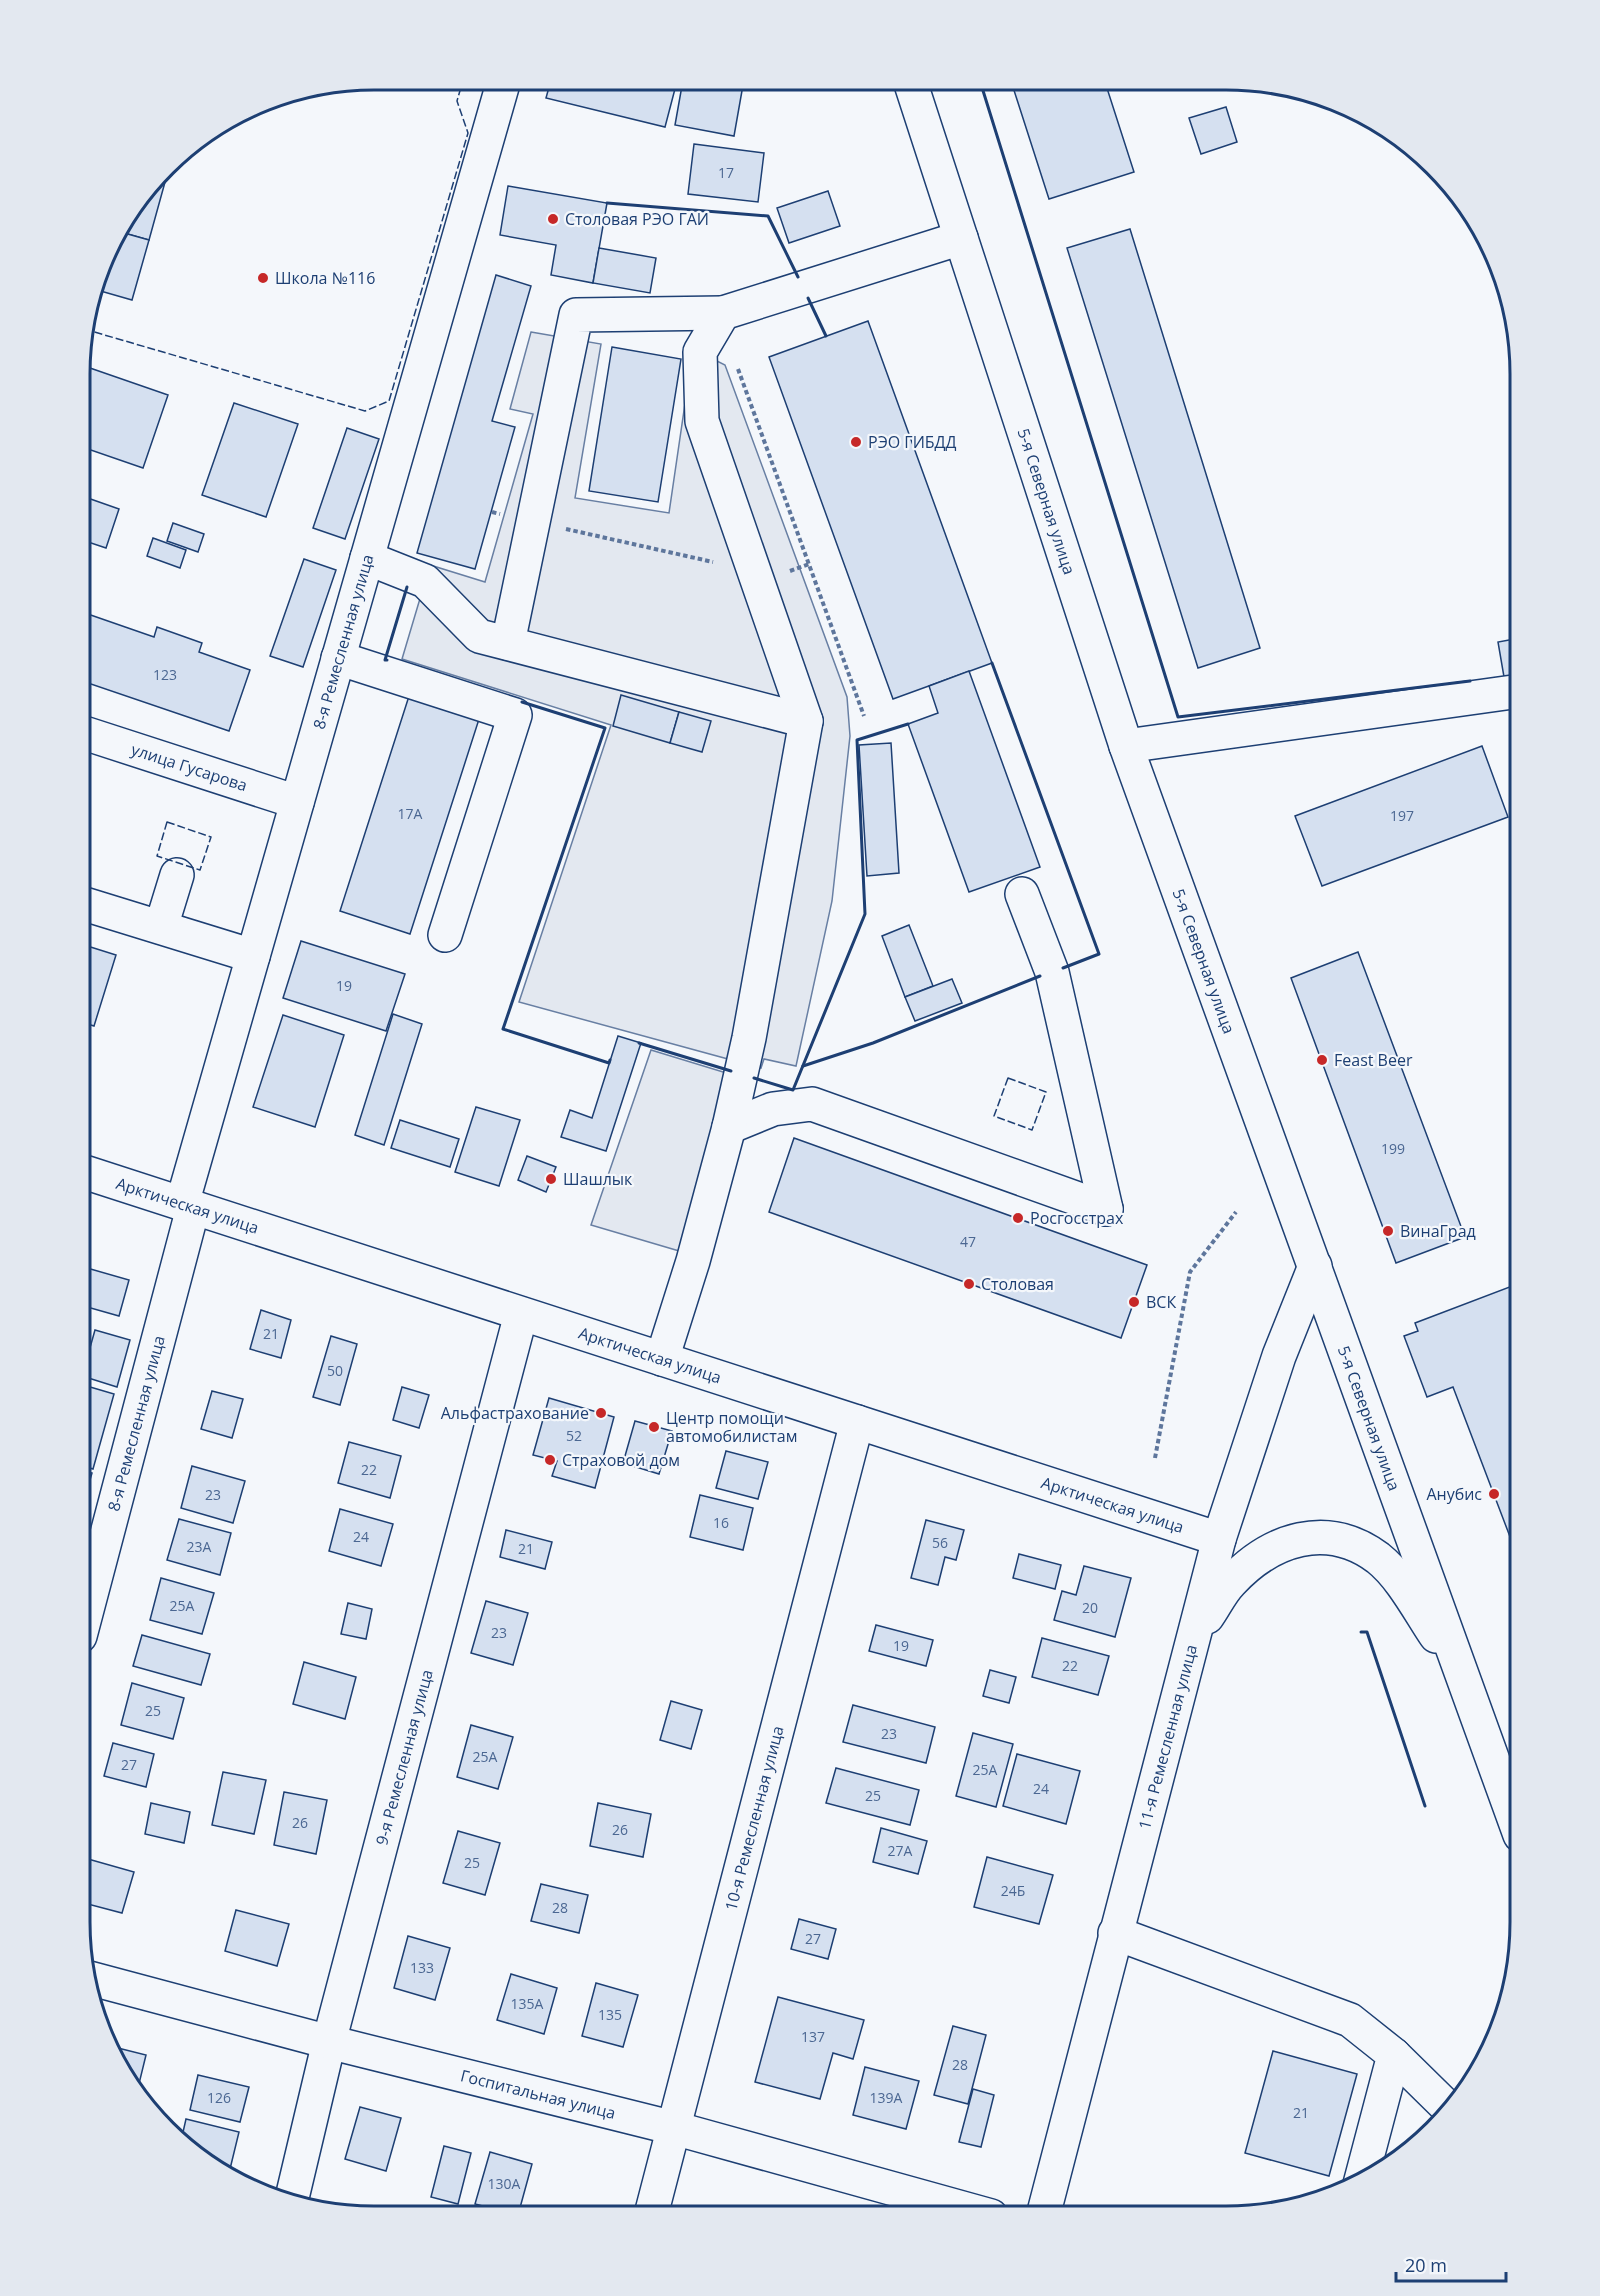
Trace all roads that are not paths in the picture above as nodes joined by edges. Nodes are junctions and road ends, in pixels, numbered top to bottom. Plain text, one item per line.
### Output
1 (501, 90) edge
2 (913, 90) edge
3 (961, 238) junction
4 (723, 313) junction
5 (367, 558) junction
6 (508, 643) junction
7 (338, 658) junction
8 (1510, 692) edge
9 (806, 721) junction
10 (90, 735) edge
11 (1126, 746) junction
12 (297, 802) junction
13 (177, 875) dead end
14 (1022, 894) dead end
15 (90, 906) edge
16 (161, 927) junction
17 (445, 935) dead end
18 (253, 956) junction
19 (729, 1127) junction
20 (90, 1174) edge
21 (187, 1206) junction
22 (1315, 1266) junction
23 (520, 1314) junction
24 (662, 1359) junction
25 (856, 1422) junction
26 (1219, 1539) junction
27 (90, 1596) edge
28 (1193, 1638) junction
29 (1462, 1673) junction
30 (1510, 1807) edge
31 (1115, 1933) junction
32 (96, 1980) edge
33 (329, 2043) junction
34 (1394, 2055) junction
35 (1444, 2104) edge
36 (674, 2128) junction
37 (1364, 2170) edge
38 (293, 2194) edge
39 (653, 2206) edge
40 (955, 2206) edge
41 (1046, 2206) edge

1 - 5 main road, 8-я Ремесленная улица
2 - 3 main road, 5-я Северная улица
3 - 4 main road
3 - 11 main road, 5-я Северная улица
4 - 6 main road
4 - 9 main road
5 - 6 main road
5 - 7 main road, 8-я Ремесленная улица
6 - 9 main road
7 - 12 main road, 8-я Ремесленная улица
7 - 17 main road
8 - 11 main road
9 - 19 main road
10 - 12 main road, улица Гусарова
11 - 22 main road, 5-я Северная улица
12 - 18 main road, 8-я Ремесленная улица
13 - 16 main road
14 - 19 main road
15 - 16 main road
16 - 18 main road
18 - 21 main road, 8-я Ремесленная улица
19 - 24 main road
20 - 21 main road, Арктическая улица
21 - 23 main road, Арктическая улица
21 - 27 main road, 8-я Ремесленная улица
22 - 26 main road, 11-я Ремесленная улица
22 - 29 main road, 5-я Северная улица
23 - 24 main road, Арктическая улица
23 - 33 main road, 9-я Ремесленная улица
24 - 25 main road, Арктическая улица
25 - 26 main road, Арктическая улица
25 - 36 main road, 10-я Ремесленная улица
26 - 28 main road, 11-я Ремесленная улица
28 - 29 main road
28 - 31 main road, 11-я Ремесленная улица
29 - 30 main road, 5-я Северная улица
31 - 34 main road
31 - 41 main road, 11-я Ремесленная улица
32 - 33 main road, Госпитальная улица
33 - 36 main road, Госпитальная улица
33 - 38 main road, 9-я Ремесленная улица
34 - 35 main road
34 - 37 main road
36 - 39 main road, 10-я Ремесленная улица
36 - 40 main road, Госпитальная улица

